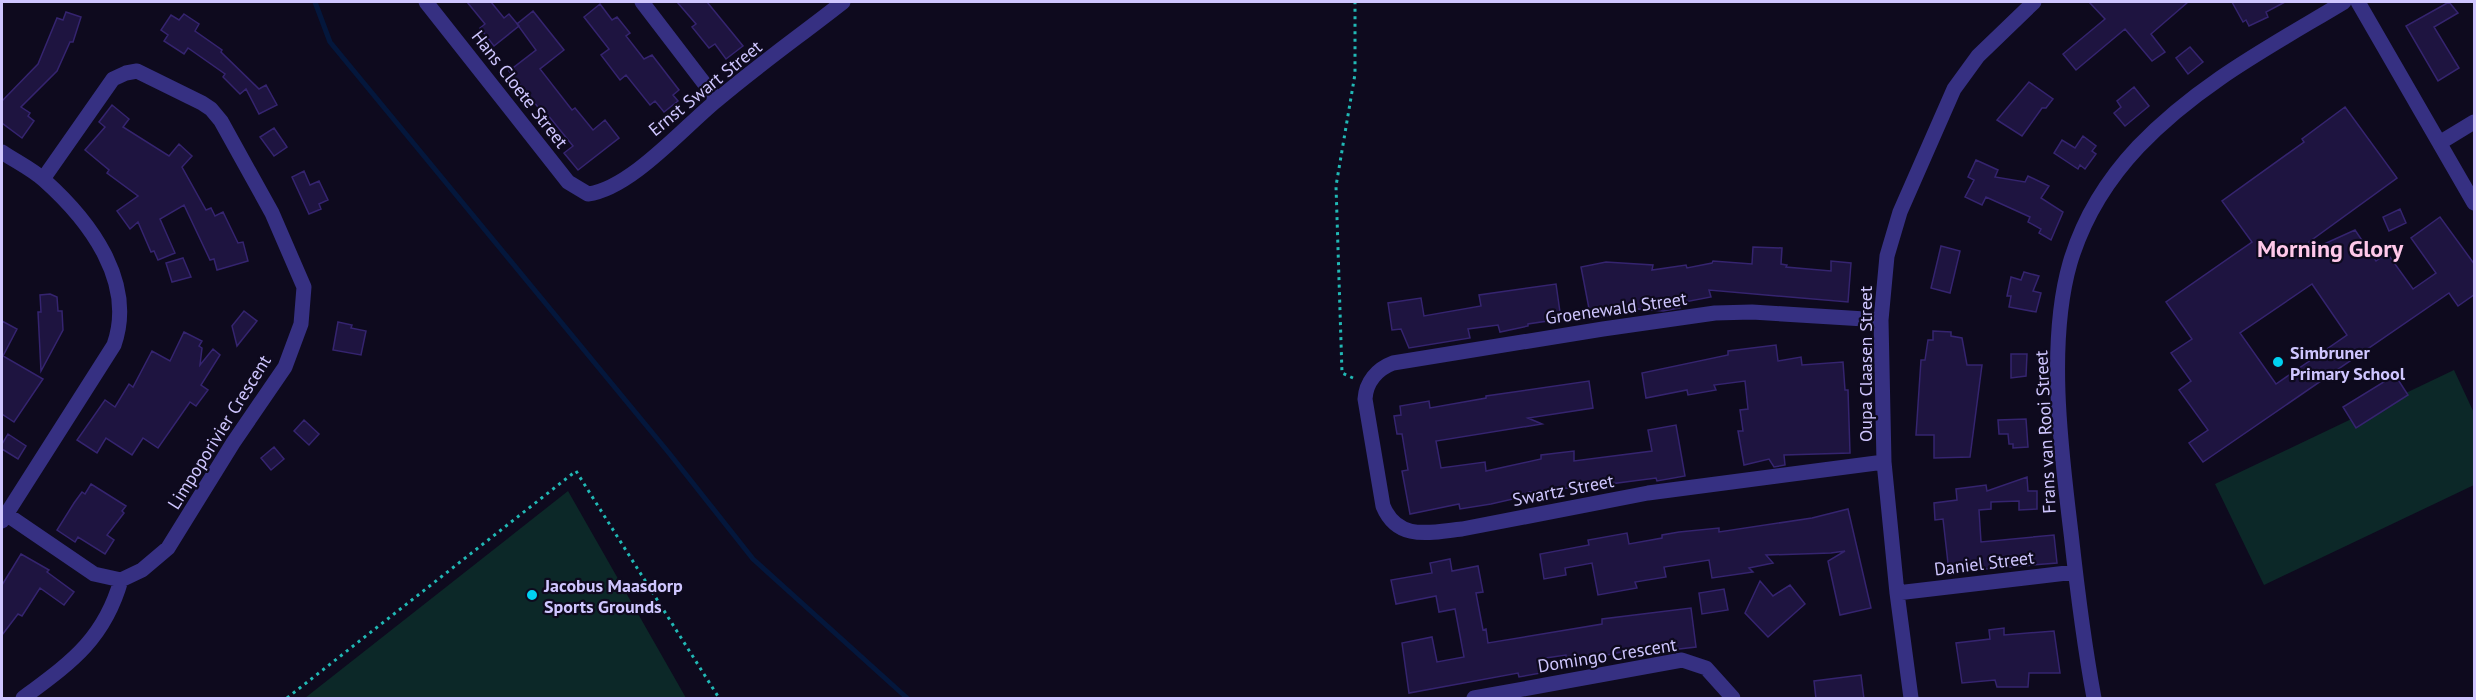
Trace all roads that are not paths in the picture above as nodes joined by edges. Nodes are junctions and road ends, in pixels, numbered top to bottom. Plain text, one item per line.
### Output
1 (426, 2) edge
2 (642, 2) edge
3 (843, 2) edge
4 (2034, 2) edge
5 (2344, 2) edge
6 (2358, 2) edge
7 (717, 100) junction
8 (2475, 122) edge
9 (2441, 142) junction
10 (2, 152) edge
11 (43, 179) junction
12 (588, 194) joint
13 (2475, 203) edge
14 (1881, 320) junction
15 (1368, 385) joint
16 (1884, 462) junction
17 (4, 518) edge
18 (2075, 572) junction
19 (121, 580) junction
20 (1897, 593) junction
21 (23, 699) edge
22 (1474, 699) edge
23 (1733, 699) edge
24 (1911, 699) edge
25 (2094, 699) edge

1 - 12 street, Hans Cloete Street
2 - 7 street
3 - 7 street, Ernst Swart Street
4 - 14 street, Oupa Claasen Street
5 - 18 street, Frans van Rooi Street
6 - 9 street
7 - 12 street, Ernst Swart Street
8 - 9 street
9 - 13 street
10 - 11 street
11 - 17 street
11 - 19 street, Limpoporivier Crescent
14 - 15 street, Groenewald Street
14 - 16 street, Oupa Claasen Street
15 - 16 street, Swartz Street
16 - 20 street, Oupa Claasen Street
17 - 19 street
18 - 20 street, Daniel Street
18 - 25 street, Frans van Rooi Street
19 - 21 street
20 - 24 street, Oupa Claasen Street
22 - 23 street, Domingo Crescent

